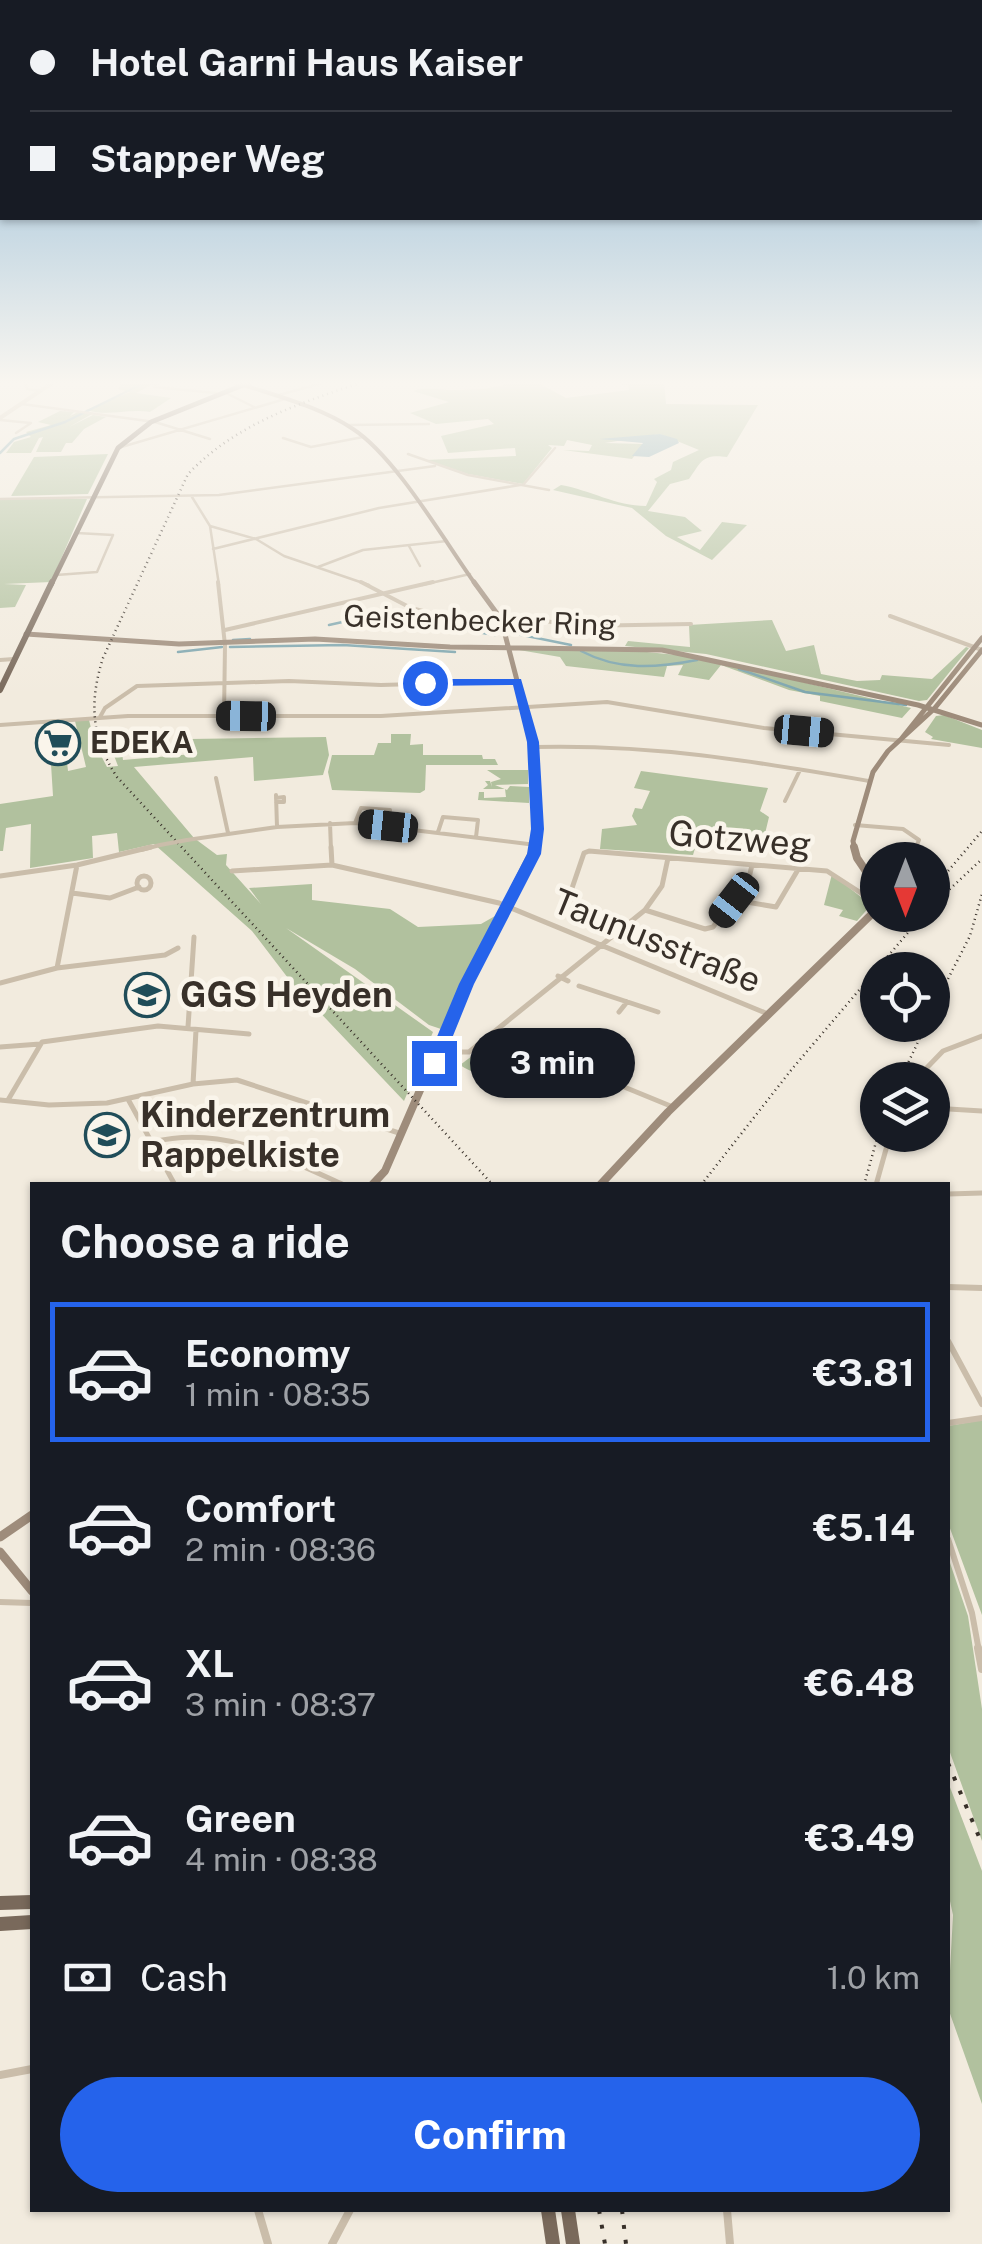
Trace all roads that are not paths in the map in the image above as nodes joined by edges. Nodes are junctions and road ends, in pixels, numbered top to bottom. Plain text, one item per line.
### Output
1 (100, 486) edge
2 (283, 486) edge
3 (404, 486) edge
4 (518, 486) edge
5 (526, 486) edge
6 (549, 490) dead end
7 (192, 497) junction
8 (94, 498) junction
9 (0, 499) edge
10 (418, 503) junction
11 (210, 526) junction
12 (77, 533) junction
13 (256, 539) junction
14 (446, 541) junction
15 (410, 546) junction
16 (214, 549) junction
17 (420, 566) dead end
18 (317, 568) junction
19 (56, 574) junction
20 (470, 574) junction
21 (385, 594) junction
22 (890, 616) dead end
23 (502, 619) junction
24 (468, 622) junction
25 (691, 624) dead end
26 (494, 629) dead end
27 (225, 630) junction
28 (26, 634) junction
29 (982, 638) edge
30 (226, 644) junction
31 (511, 648) junction
32 (979, 649) edge
33 (0, 660) edge
34 (14, 660) junction
35 (518, 682) junction
36 (228, 683) junction
37 (0, 690) edge
38 (524, 706) junction
39 (930, 708) junction
40 (224, 716) junction
41 (100, 717) junction
42 (0, 724) edge
43 (982, 725) edge
44 (902, 738) junction
45 (949, 745) dead end
46 (534, 747) junction
47 (800, 770) junction
48 (216, 778) dead end
49 (870, 781) junction
50 (276, 798) dead end
51 (785, 800) dead end
52 (330, 823) junction
53 (355, 823) junction
54 (856, 825) junction
55 (388, 826) junction
56 (277, 827) junction
57 (438, 832) junction
58 (228, 833) junction
59 (476, 837) junction
60 (918, 842) edge
61 (536, 845) junction
62 (668, 858) junction
63 (860, 861) edge
64 (77, 865) junction
65 (332, 865) junction
66 (752, 865) junction
67 (799, 868) junction
68 (232, 871) dead end
69 (0, 876) edge
70 (139, 886) dead end
71 (72, 893) junction
72 (570, 894) dead end
73 (860, 896) edge
74 (734, 900) junction
75 (507, 907) junction
76 (645, 910) junction
77 (860, 924) edge
78 (194, 937) dead end
79 (597, 945) junction
80 (178, 948) dead end
81 (57, 968) junction
82 (558, 976) junction
83 (568, 981) dead end
84 (0, 983) edge
85 (578, 986) dead end
86 (601, 996) junction
87 (594, 1001) dead end
88 (627, 1002) junction
89 (619, 1012) dead end
90 (658, 1012) dead end
91 (771, 1015) junction
92 (188, 1026) junction
93 (196, 1030) junction
94 (249, 1034) dead end
95 (982, 1036) edge
96 (41, 1043) junction
97 (0, 1047) edge
98 (615, 1048) dead end
99 (439, 1052) junction
100 (933, 1062) edge
101 (193, 1084) junction
102 (4, 1100) edge
103 (129, 1101) junction
104 (673, 1107) junction
105 (950, 1109) edge
106 (982, 1111) edge
107 (402, 1134) junction
108 (153, 1142) junction
109 (885, 1152) edge
110 (173, 1182) edge
111 (336, 1182) edge
112 (375, 1182) edge
113 (603, 1182) edge
114 (877, 1182) edge
115 (982, 1193) edge
116 (950, 1194) edge
117 (950, 1286) edge
118 (982, 1288) edge
119 (950, 1345) edge
120 (982, 1404) edge
121 (982, 1418) edge
122 (950, 1424) edge
123 (30, 1516) edge
124 (0, 1537) edge
125 (950, 1544) edge
126 (0, 1552) edge
127 (30, 1588) edge
128 (0, 1602) edge
129 (30, 1603) edge
130 (982, 1669) edge
131 (30, 1902) edge
132 (0, 1904) edge
133 (30, 1922) edge
134 (0, 1924) edge
135 (30, 2068) edge
136 (0, 2075) edge
137 (259, 2212) edge
138 (349, 2212) edge
139 (548, 2212) edge
140 (568, 2212) edge
141 (727, 2212) edge
142 (268, 2244) edge
143 (332, 2244) edge
144 (553, 2244) edge
145 (573, 2244) edge
146 (730, 2244) edge

1 - 8 main road
2 - 7 street
3 - 10 main road
4 - 10 street
5 - 6 street
7 - 8 street
7 - 11 street
8 - 9 street
8 - 12 main road
10 - 13 street
10 - 14 main road
11 - 13 street
11 - 16 street
12 - 19 main road
12 - 19 street
13 - 16 street
13 - 18 street
14 - 15 street
14 - 20 main road
15 - 17 street
15 - 18 street
16 - 27 street
18 - 21 street
19 - 28 main road
20 - 21 street
20 - 23 main road
21 - 24 street
21 - 27 street
22 - 32 street
23 - 24 street
23 - 25 street
23 - 31 main road
24 - 26 street
27 - 30 street
28 - 30 main road, Geistenbecker Ring
28 - 34 main road
29 - 32 main road
30 - 31 main road, Geistenbecker Ring
30 - 36 street
31 - 35 main road
31 - 39 main road, Geistenbecker Ring
32 - 39 main road
33 - 34 street
34 - 37 main road
35 - 36 street
35 - 38 main road
36 - 40 street
36 - 41 street
38 - 40 street
38 - 44 street
38 - 46 main road
39 - 43 main road, Geistenbecker Ring
39 - 44 main road
40 - 41 street
41 - 42 street
44 - 45 street
44 - 49 main road
46 - 47 street
46 - 61 main road
47 - 49 street
47 - 51 street
48 - 58 street
49 - 54 main road
50 - 56 street
52 - 53 street
52 - 56 street
52 - 65 street
53 - 55 street
53 - 55 street
54 - 60 street
54 - 63 main road
55 - 57 street
56 - 58 street
57 - 59 street
57 - 59 street
58 - 64 street, bridge
59 - 61 street
61 - 75 main road
62 - 66 street, Gotzweg
62 - 72 street, Gotzweg
62 - 76 street
64 - 69 street
64 - 71 street
65 - 68 street, Taunusstraße
65 - 75 street, Taunusstraße
66 - 67 street, Gotzweg
66 - 74 street
67 - 73 street, Gotzweg
67 - 74 street
70 - 71 street
71 - 81 street
74 - 76 street
75 - 79 street, Taunusstraße
75 - 99 main road
76 - 79 street
77 - 91 main road
78 - 92 street
79 - 82 street
79 - 91 street, Taunusstraße
80 - 81 street
81 - 84 street
82 - 83 street
82 - 99 street
85 - 86 street
86 - 87 street
86 - 88 street
88 - 89 street
88 - 90 street
91 - 104 main road
92 - 93 street
92 - 96 street
93 - 94 street
93 - 101 street
95 - 100 street
96 - 97 street
96 - 102 street
98 - 104 street
99 - 107 main road
101 - 103 street
101 - 107 street
102 - 103 street
103 - 108 street
104 - 113 main road
105 - 106 street
107 - 112 main road
108 - 110 street
108 - 111 street
109 - 114 street
115 - 116 street
117 - 118 street
119 - 120 street
121 - 122 street
123 - 124 main road
125 - 130 street
126 - 127 main road
128 - 129 street
131 - 132 main road
133 - 134 main road
135 - 136 street
137 - 142 street
138 - 143 street
139 - 144 main road
140 - 145 main road
141 - 146 street

